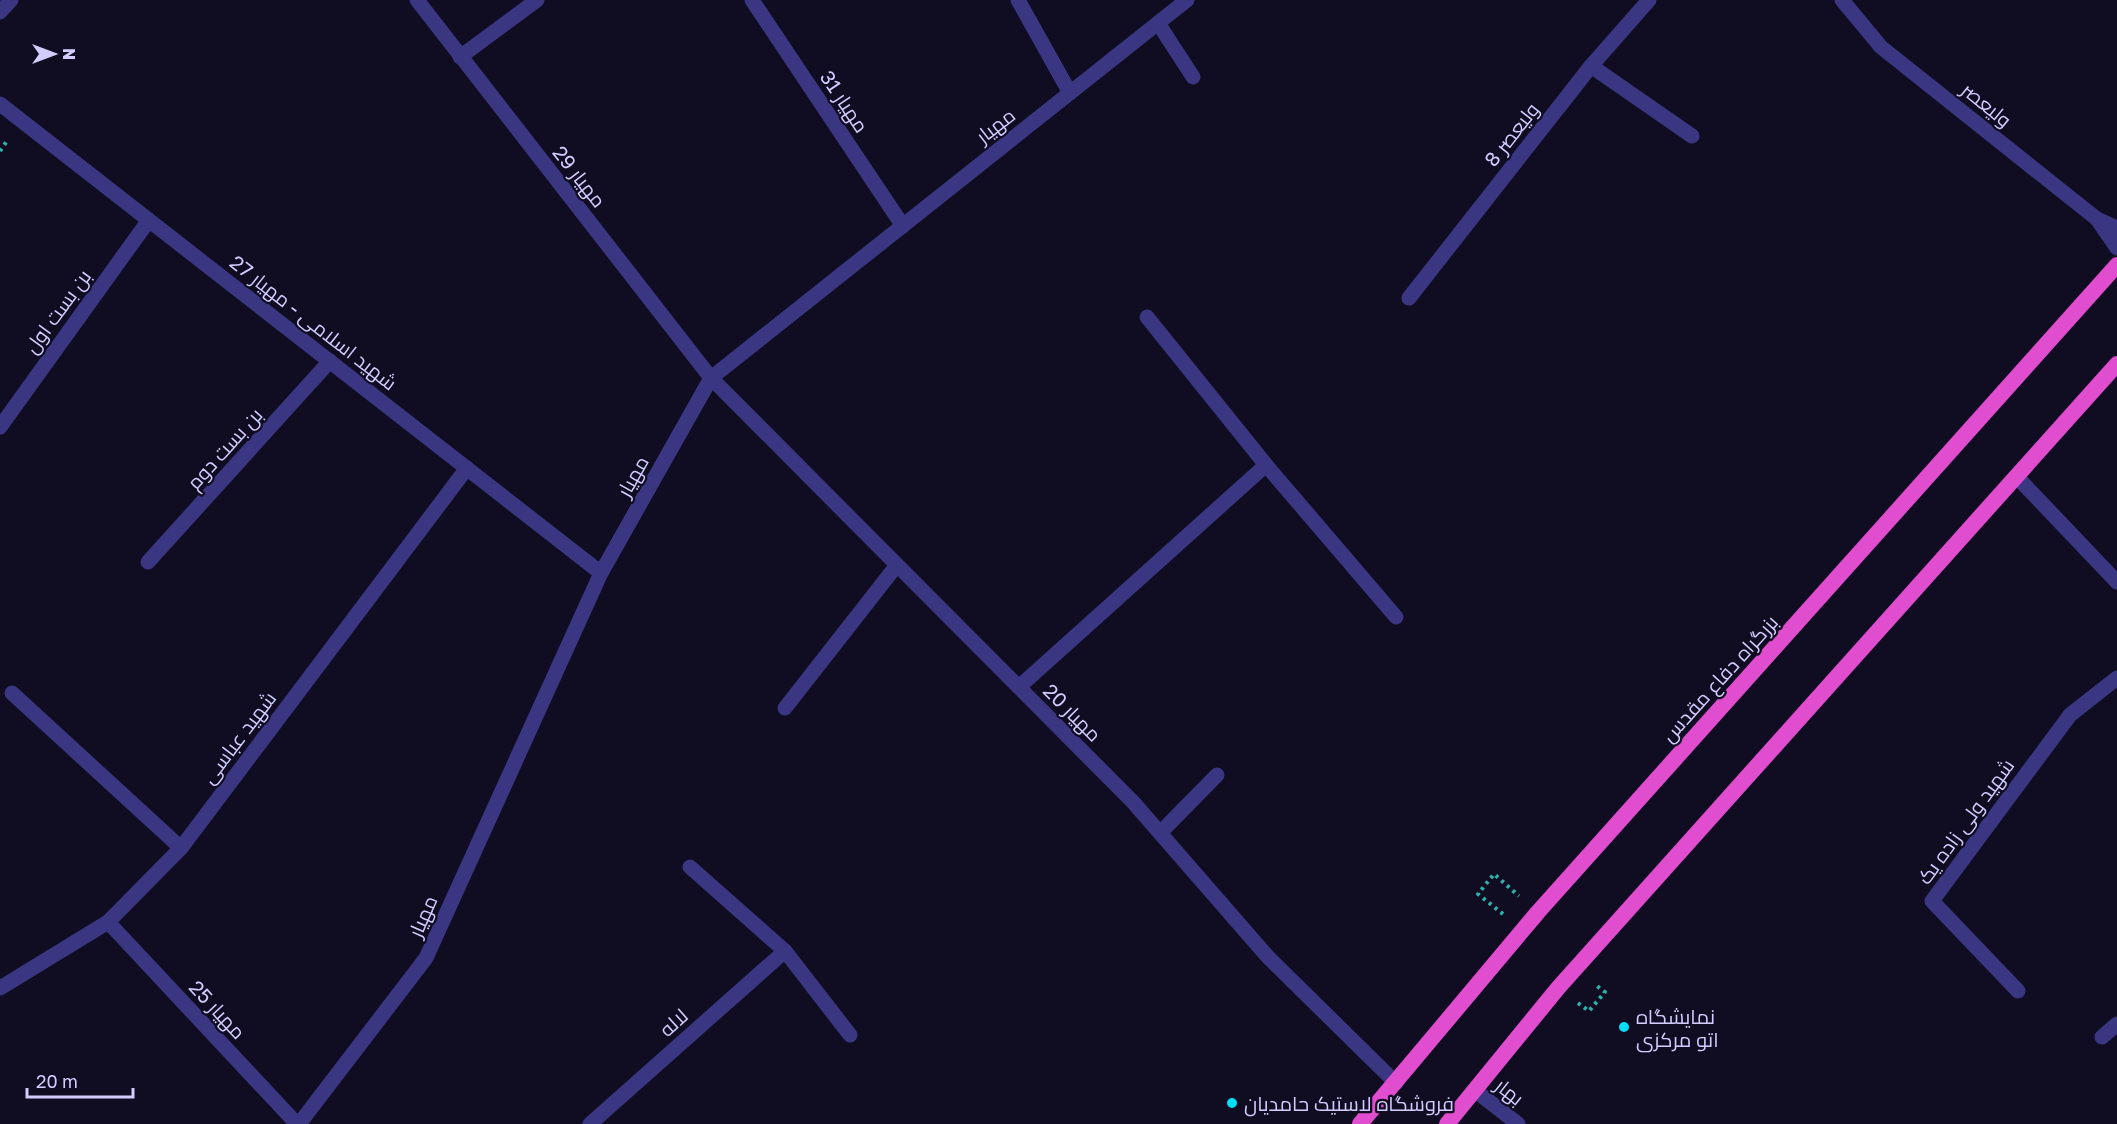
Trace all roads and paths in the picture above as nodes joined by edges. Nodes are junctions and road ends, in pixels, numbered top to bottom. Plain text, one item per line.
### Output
1 (11, 0) edge
2 (417, 0) edge
3 (537, 0) edge
4 (752, 0) edge
5 (1018, 0) edge
6 (1186, 0) edge
7 (1649, 0) edge
8 (1842, 0) edge
9 (0, 12) edge
10 (1158, 23) junction
11 (460, 57) junction
12 (1591, 66) junction
13 (1193, 77) dead end
14 (1070, 93) junction
15 (0, 104) edge
16 (1692, 136) dead end
17 (2097, 219) junction
18 (148, 220) junction
19 (903, 226) junction
20 (2117, 228) edge
21 (2117, 248) edge
22 (2117, 265) edge
23 (1409, 298) dead end
24 (1147, 317) dead end
25 (330, 361) junction
26 (2117, 364) edge
27 (711, 378) junction
28 (0, 427) edge
29 (1266, 465) junction
30 (466, 468) junction
31 (2016, 476) junction
32 (148, 562) dead end
33 (897, 565) junction
34 (602, 573) junction
35 (2117, 582) edge
36 (1396, 617) dead end
37 (2117, 678) edge
38 (1019, 687) junction
39 (12, 693) dead end
40 (784, 708) dead end
41 (1217, 775) dead end
42 (1160, 832) junction
43 (181, 848) junction
44 (690, 867) dead end
45 (1494, 874) dead end
46 (1478, 894) dead end
47 (108, 922) junction
48 (784, 951) junction
49 (0, 988) edge
50 (2018, 991) dead end
51 (1605, 992) dead end
52 (1589, 1011) dead end
53 (2117, 1024) edge
54 (850, 1035) dead end
55 (2102, 1037) dead end
56 (1396, 1083) junction
57 (1476, 1091) junction
58 (298, 1124) edge
59 (590, 1124) edge
60 (1360, 1124) edge
61 (1447, 1124) edge
62 (1518, 1124) edge

1 - 9 street
2 - 11 street, مهیار 29
3 - 11 street
4 - 19 street, مهیار 31
5 - 14 street
6 - 10 street, مهیار
7 - 12 street, ولیعصر 8
8 - 17 street, ولیعصر
10 - 13 street
10 - 14 street, مهیار
11 - 27 street, مهیار 29
12 - 16 street
12 - 23 street, ولیعصر 8
14 - 19 street, مهیار
15 - 18 street, شهید اسلامی - مهیار 27
17 - 20 street, ولیعصر
17 - 21 street
18 - 25 street, شهید اسلامی - مهیار 27
18 - 28 street, بن بست اول
19 - 27 street, مهیار
22 - 56 highway, بزرگراه دفاع مقدس
24 - 29 street
25 - 30 street, شهید اسلامی - مهیار 27
25 - 32 street, بن بست دوم
26 - 31 highway
27 - 33 street, مهیار 20
27 - 34 street, مهیار
29 - 36 street
29 - 38 street
30 - 34 street, شهید اسلامی - مهیار 27
30 - 43 street, شهید عباسی
31 - 35 street
31 - 57 highway
33 - 38 street, مهیار 20
33 - 40 street
34 - 58 street, مهیار
37 - 50 street, شهید ولی زاده یک
38 - 42 street, مهیار 20
39 - 43 street
41 - 42 street
42 - 56 street, مهیار 20
43 - 47 street, شهید عباسی
44 - 48 street
45 - 46 path
47 - 49 street, شهید عباسی
47 - 58 street, مهیار 25
48 - 54 street
48 - 59 street, لاله
51 - 52 path
53 - 55 street
56 - 60 highway, بزرگراه دفاع مقدس
57 - 61 highway
57 - 62 street, بهار

